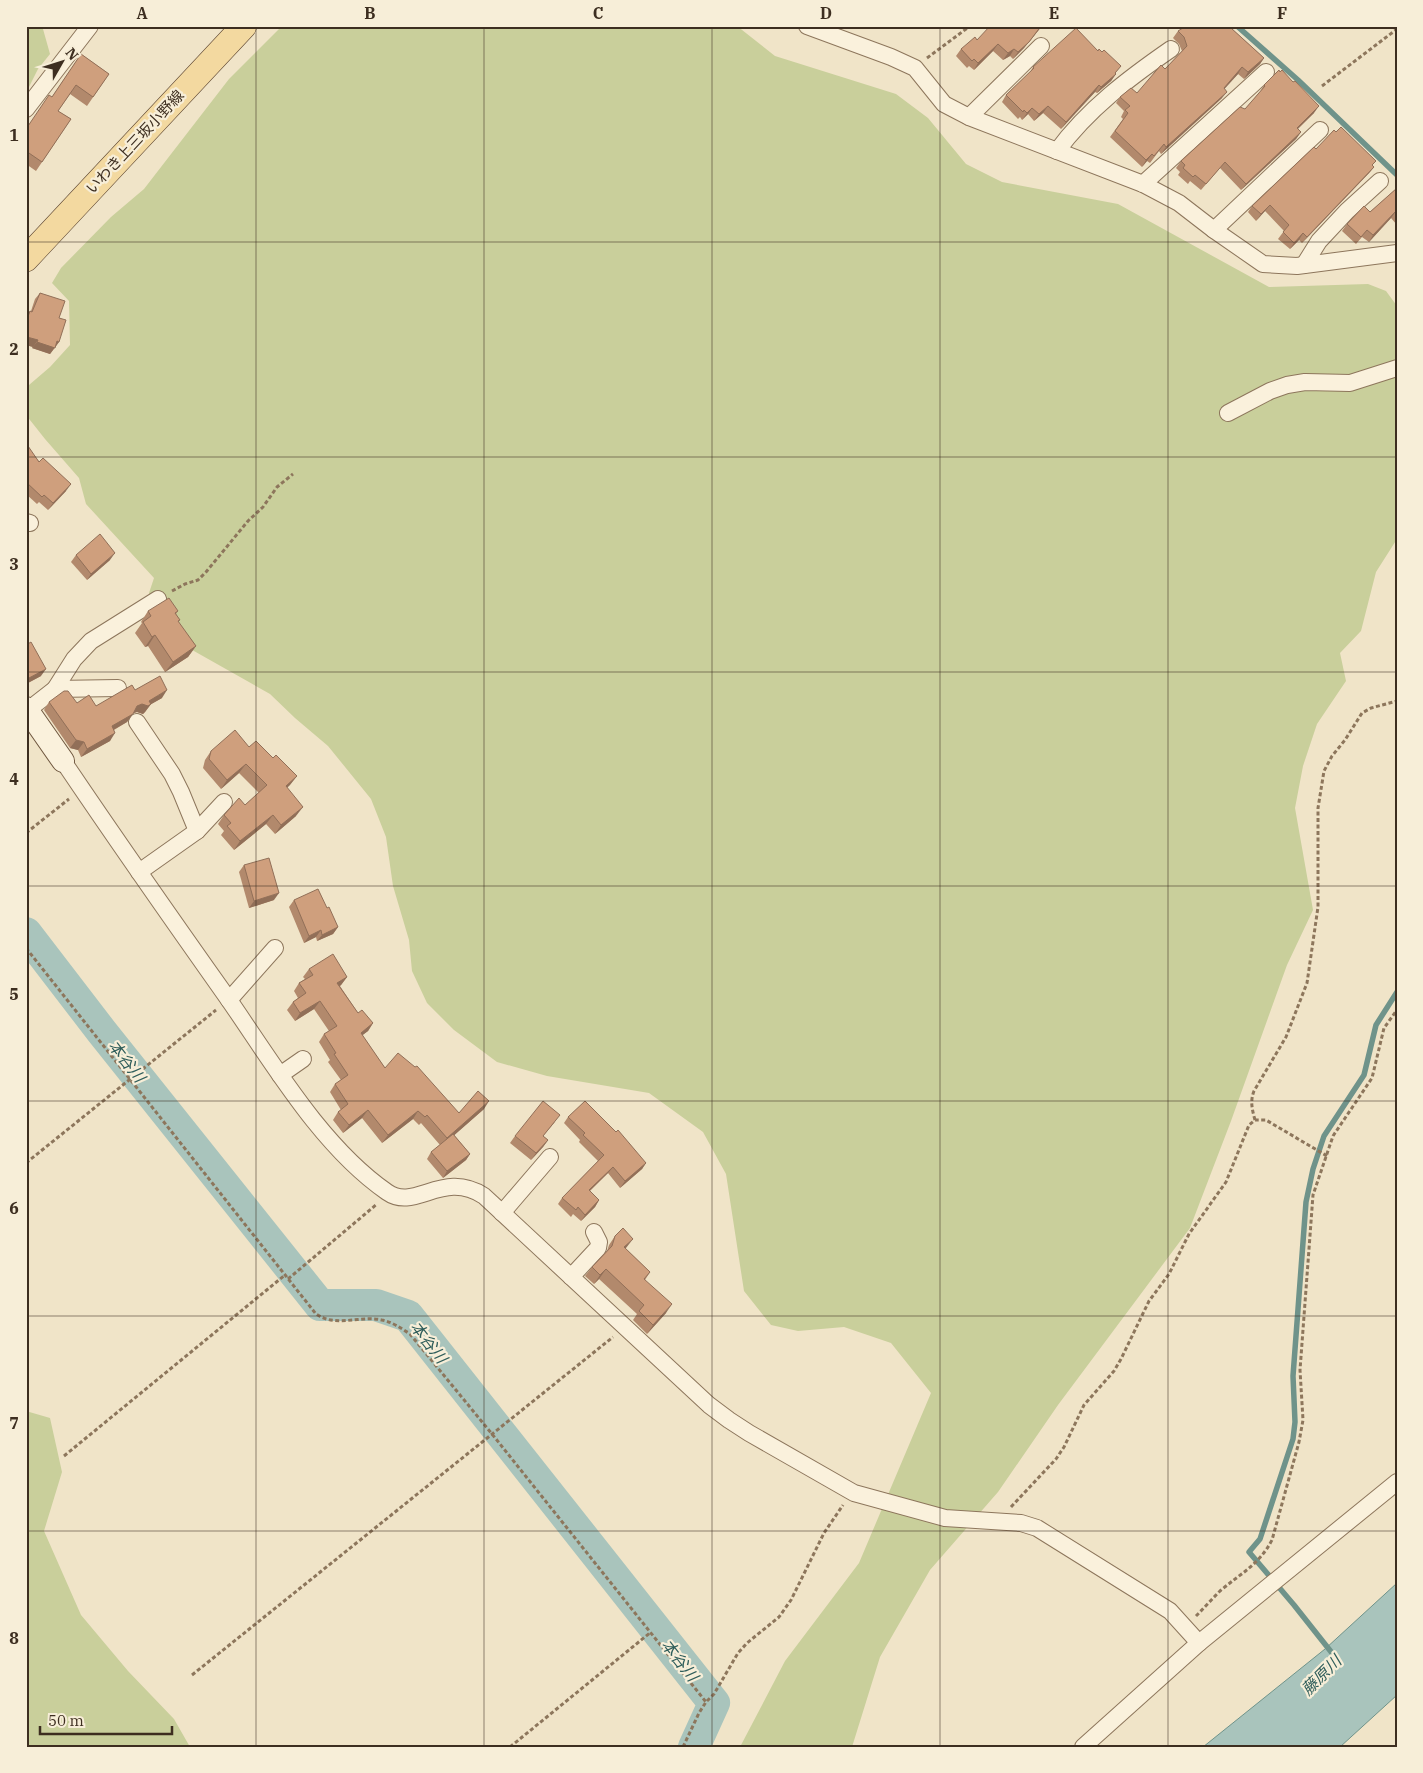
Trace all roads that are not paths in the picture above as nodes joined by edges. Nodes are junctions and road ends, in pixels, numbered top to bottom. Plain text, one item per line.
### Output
1 (90, 26) edge
2 (244, 26) edge
3 (807, 26) edge
4 (1041, 46) dead end
5 (1171, 50) dead end
6 (1266, 72) dead end
7 (26, 109) edge
8 (969, 117) junction
9 (1320, 130) dead end
10 (1057, 151) junction
11 (1380, 181) dead end
12 (1143, 184) junction
13 (1214, 230) junction
14 (1397, 253) edge
15 (26, 259) edge
16 (1304, 265) junction
17 (1397, 368) edge
18 (1228, 413) dead end
19 (158, 599) road end
20 (118, 688) dead end
21 (55, 689) junction
22 (27, 709) edge
23 (137, 722) dead end
24 (62, 761) joint
25 (224, 802) dead end
26 (196, 831) junction
27 (139, 872) junction
28 (276, 948) dead end
29 (229, 1000) junction
30 (303, 1059) dead end
31 (280, 1075) junction
32 (550, 1157) dead end
33 (502, 1213) junction
34 (594, 1232) dead end
35 (571, 1277) junction
36 (1397, 1482) edge
37 (1199, 1643) junction
38 (1084, 1747) edge

1 - 7 street
2 - 15 main road, いわき上三坂小野線
3 - 8 street
4 - 8 street
5 - 10 street
6 - 12 street
8 - 10 street
9 - 13 street
10 - 12 street
11 - 16 street
12 - 13 street
13 - 16 street
14 - 16 street
17 - 18 street
19 - 21 street
20 - 21 street
21 - 22 street
22 - 24 street
23 - 26 street
24 - 27 street
25 - 26 street
26 - 27 street
27 - 29 street
28 - 29 street
29 - 31 street
30 - 31 street
31 - 33 street
32 - 33 street
33 - 35 street
34 - 35 street
35 - 37 street
36 - 37 street
37 - 38 street

